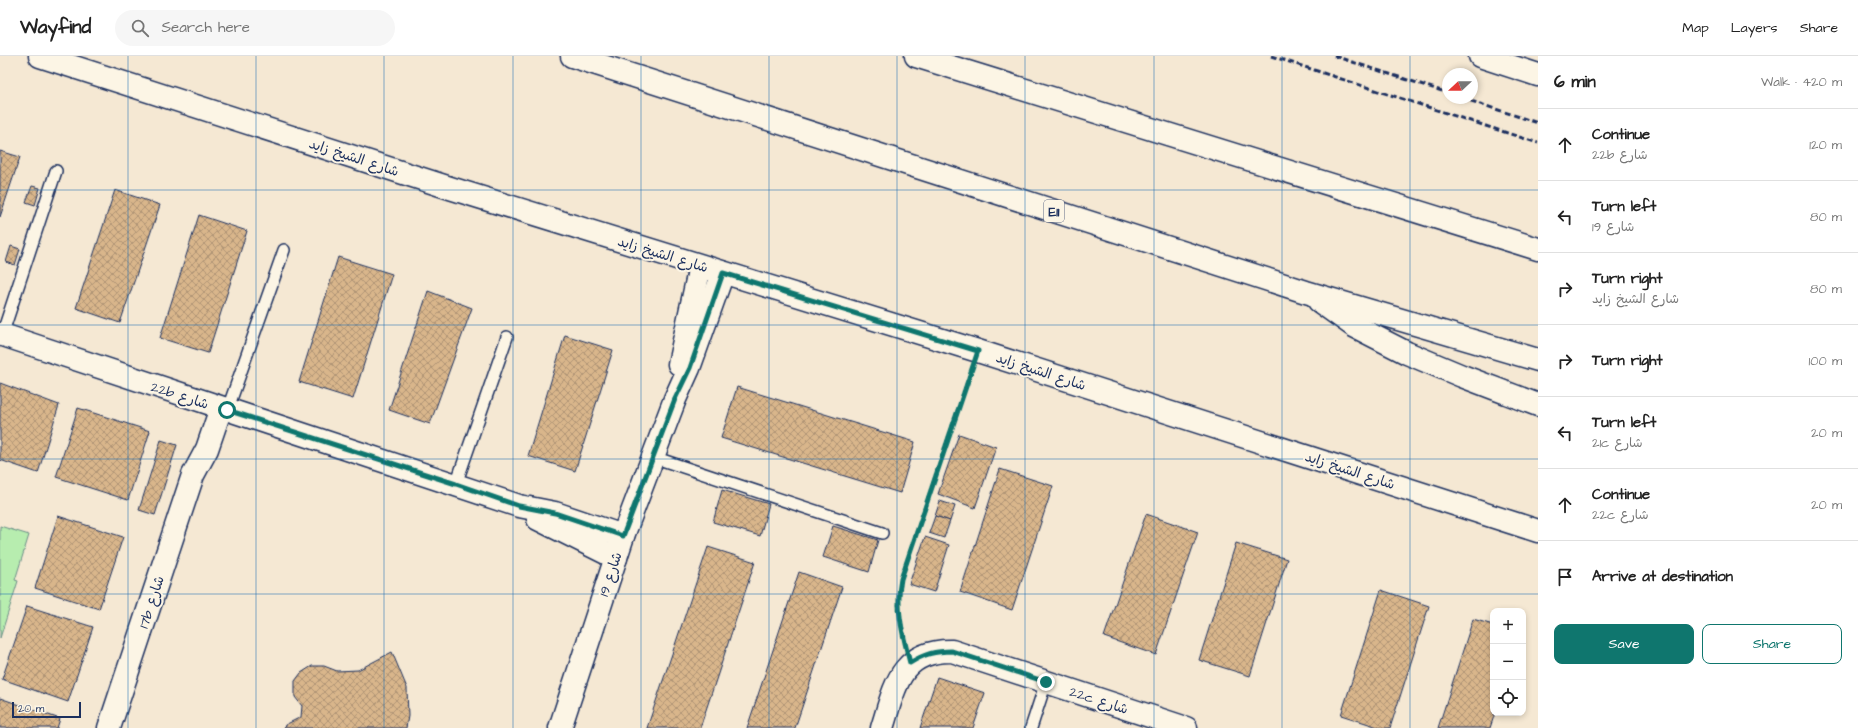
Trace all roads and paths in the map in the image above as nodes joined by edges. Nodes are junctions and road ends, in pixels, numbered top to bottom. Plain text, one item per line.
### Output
1 (40, 56) edge
2 (572, 56) edge
3 (916, 56) edge
4 (1480, 56) edge
5 (1538, 75) edge
6 (56, 171) dead end
7 (1538, 249) edge
8 (284, 250) dead end
9 (700, 266) junction
10 (723, 273) junction
11 (1306, 292) junction
12 (1, 335) edge
13 (507, 336) dead end
14 (978, 351) junction
15 (1538, 360) edge
16 (675, 399) junction
17 (1538, 405) edge
18 (217, 407) junction
19 (653, 458) junction
20 (456, 484) junction
21 (519, 506) junction
22 (1538, 531) edge
23 (882, 533) dead end
24 (623, 536) junction
25 (616, 558) junction
26 (910, 663) junction
27 (1046, 682) junction
28 (109, 728) edge
29 (560, 728) edge
30 (882, 728) edge
31 (1031, 728) edge
32 (1186, 728) edge

1 - 9 main road, شارع الشيخ زايد
2 - 11 main road, E11
3 - 7 main road
4 - 5 main road
6 - 12 lane
8 - 18 lane
9 - 10 main road, شارع الشيخ زايد
9 - 16 main road, شارع 19
10 - 14 main road, شارع الشيخ زايد
10 - 16 main road, شارع 19
11 - 15 main road, E11
11 - 17 main road
12 - 18 main road, 22b شارع
13 - 20 lane
14 - 22 main road, شارع الشيخ زايد
14 - 26 path
16 - 19 main road, شارع 19
18 - 20 main road, 22b شارع
18 - 28 main road, 17b شارع
19 - 23 lane
19 - 24 main road, شارع 19
20 - 21 main road, 22b شارع
21 - 24 main road, 22b شارع
21 - 25 main road, 22b شارع
24 - 25 main road, شارع 19
25 - 29 main road, شارع 19
26 - 27 main road, 22c شارع
26 - 30 main road
27 - 31 lane
27 - 32 main road, 22c شارع

